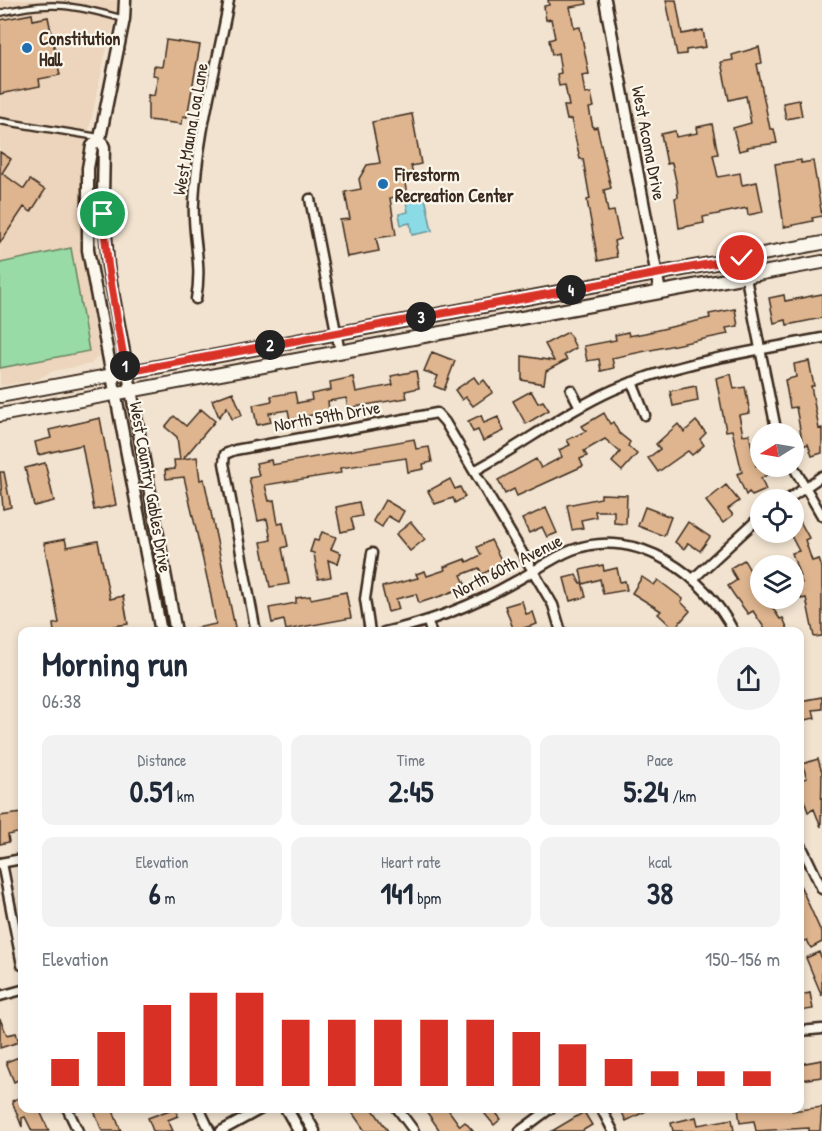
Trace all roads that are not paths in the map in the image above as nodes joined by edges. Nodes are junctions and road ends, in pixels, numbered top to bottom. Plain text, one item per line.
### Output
1 (125, 0) edge
2 (132, 0) edge
3 (229, 0) edge
4 (605, 0) edge
5 (0, 14) edge
6 (124, 20) junction
7 (0, 121) edge
8 (100, 138) junction
9 (310, 199) dead end
10 (822, 243) edge
11 (742, 258) junction
12 (822, 262) edge
13 (657, 274) junction
14 (745, 276) junction
15 (660, 292) junction
16 (196, 299) dead end
17 (336, 332) junction
18 (822, 338) edge
19 (759, 350) junction
20 (340, 352) junction
21 (126, 372) junction
22 (113, 375) junction
23 (632, 382) junction
24 (571, 390) dead end
25 (123, 392) junction
26 (0, 396) edge
27 (580, 407) junction
28 (0, 415) edge
29 (645, 415) dead end
30 (775, 423) edge
31 (474, 471) junction
32 (822, 476) edge
33 (799, 477) edge
34 (805, 487) junction
35 (802, 489) edge
36 (822, 516) edge
37 (750, 526) edge
38 (372, 553) dead end
39 (533, 571) junction
40 (693, 578) junction
41 (428, 622) junction
42 (160, 627) edge
43 (175, 627) edge
44 (255, 627) edge
45 (369, 627) edge
46 (406, 627) edge
47 (430, 627) edge
48 (560, 627) edge
49 (731, 627) edge
50 (804, 851) edge
51 (18, 860) edge
52 (1, 863) edge
53 (810, 863) junction
54 (804, 867) edge
55 (822, 889) edge
56 (18, 945) edge
57 (18, 991) edge
58 (0, 996) edge
59 (822, 1029) edge
60 (804, 1031) edge
61 (69, 1113) edge
62 (201, 1113) edge
63 (254, 1113) edge
64 (289, 1113) edge
65 (304, 1113) edge
66 (401, 1113) edge
67 (544, 1113) edge
68 (604, 1113) edge
69 (78, 1131) edge
70 (210, 1131) edge
71 (221, 1131) edge
72 (299, 1131) edge
73 (314, 1131) edge
74 (414, 1131) edge
75 (519, 1131) edge
76 (613, 1131) edge

1 - 6 street, West Country Gables Drive
2 - 6 street, West Country Gables Drive
3 - 16 street, West Mauna Loa Lane
4 - 13 street, West Acoma Drive
5 - 6 lane
6 - 8 street, West Country Gables Drive
7 - 8 lane
8 - 21 street, West Country Gables Drive
8 - 22 street, West Country Gables Drive
9 - 17 street
10 - 11 main road
11 - 13 main road
11 - 14 street
12 - 14 main road
13 - 15 street, West Acoma Drive
13 - 17 main road
14 - 15 main road
14 - 19 street
15 - 20 main road
17 - 20 street
17 - 21 main road
18 - 19 street
19 - 23 street
19 - 30 street
20 - 25 main road
21 - 22 main road
21 - 25 street, West Country Gables Drive
22 - 25 street, West Country Gables Drive
22 - 26 main road
23 - 27 street
23 - 29 street
24 - 27 street
25 - 28 main road
25 - 42 street, West Country Gables Drive
25 - 43 street, West Country Gables Drive
27 - 31 street
31 - 39 street
31 - 44 street, North 59th Drive
32 - 34 street
33 - 34 street
34 - 35 street
34 - 36 street
37 - 40 street
38 - 45 street
39 - 40 street, North 60th Avenue
39 - 41 street, North 60th Avenue
39 - 48 street
40 - 49 street
41 - 46 street, North 60th Avenue
41 - 47 street
50 - 53 street
51 - 52 street
52 - 56 street
53 - 54 street
53 - 55 street
57 - 58 street
59 - 60 street
61 - 69 street
62 - 70 street
63 - 71 street
64 - 72 street
65 - 73 street
66 - 74 street
67 - 75 street
68 - 76 street

